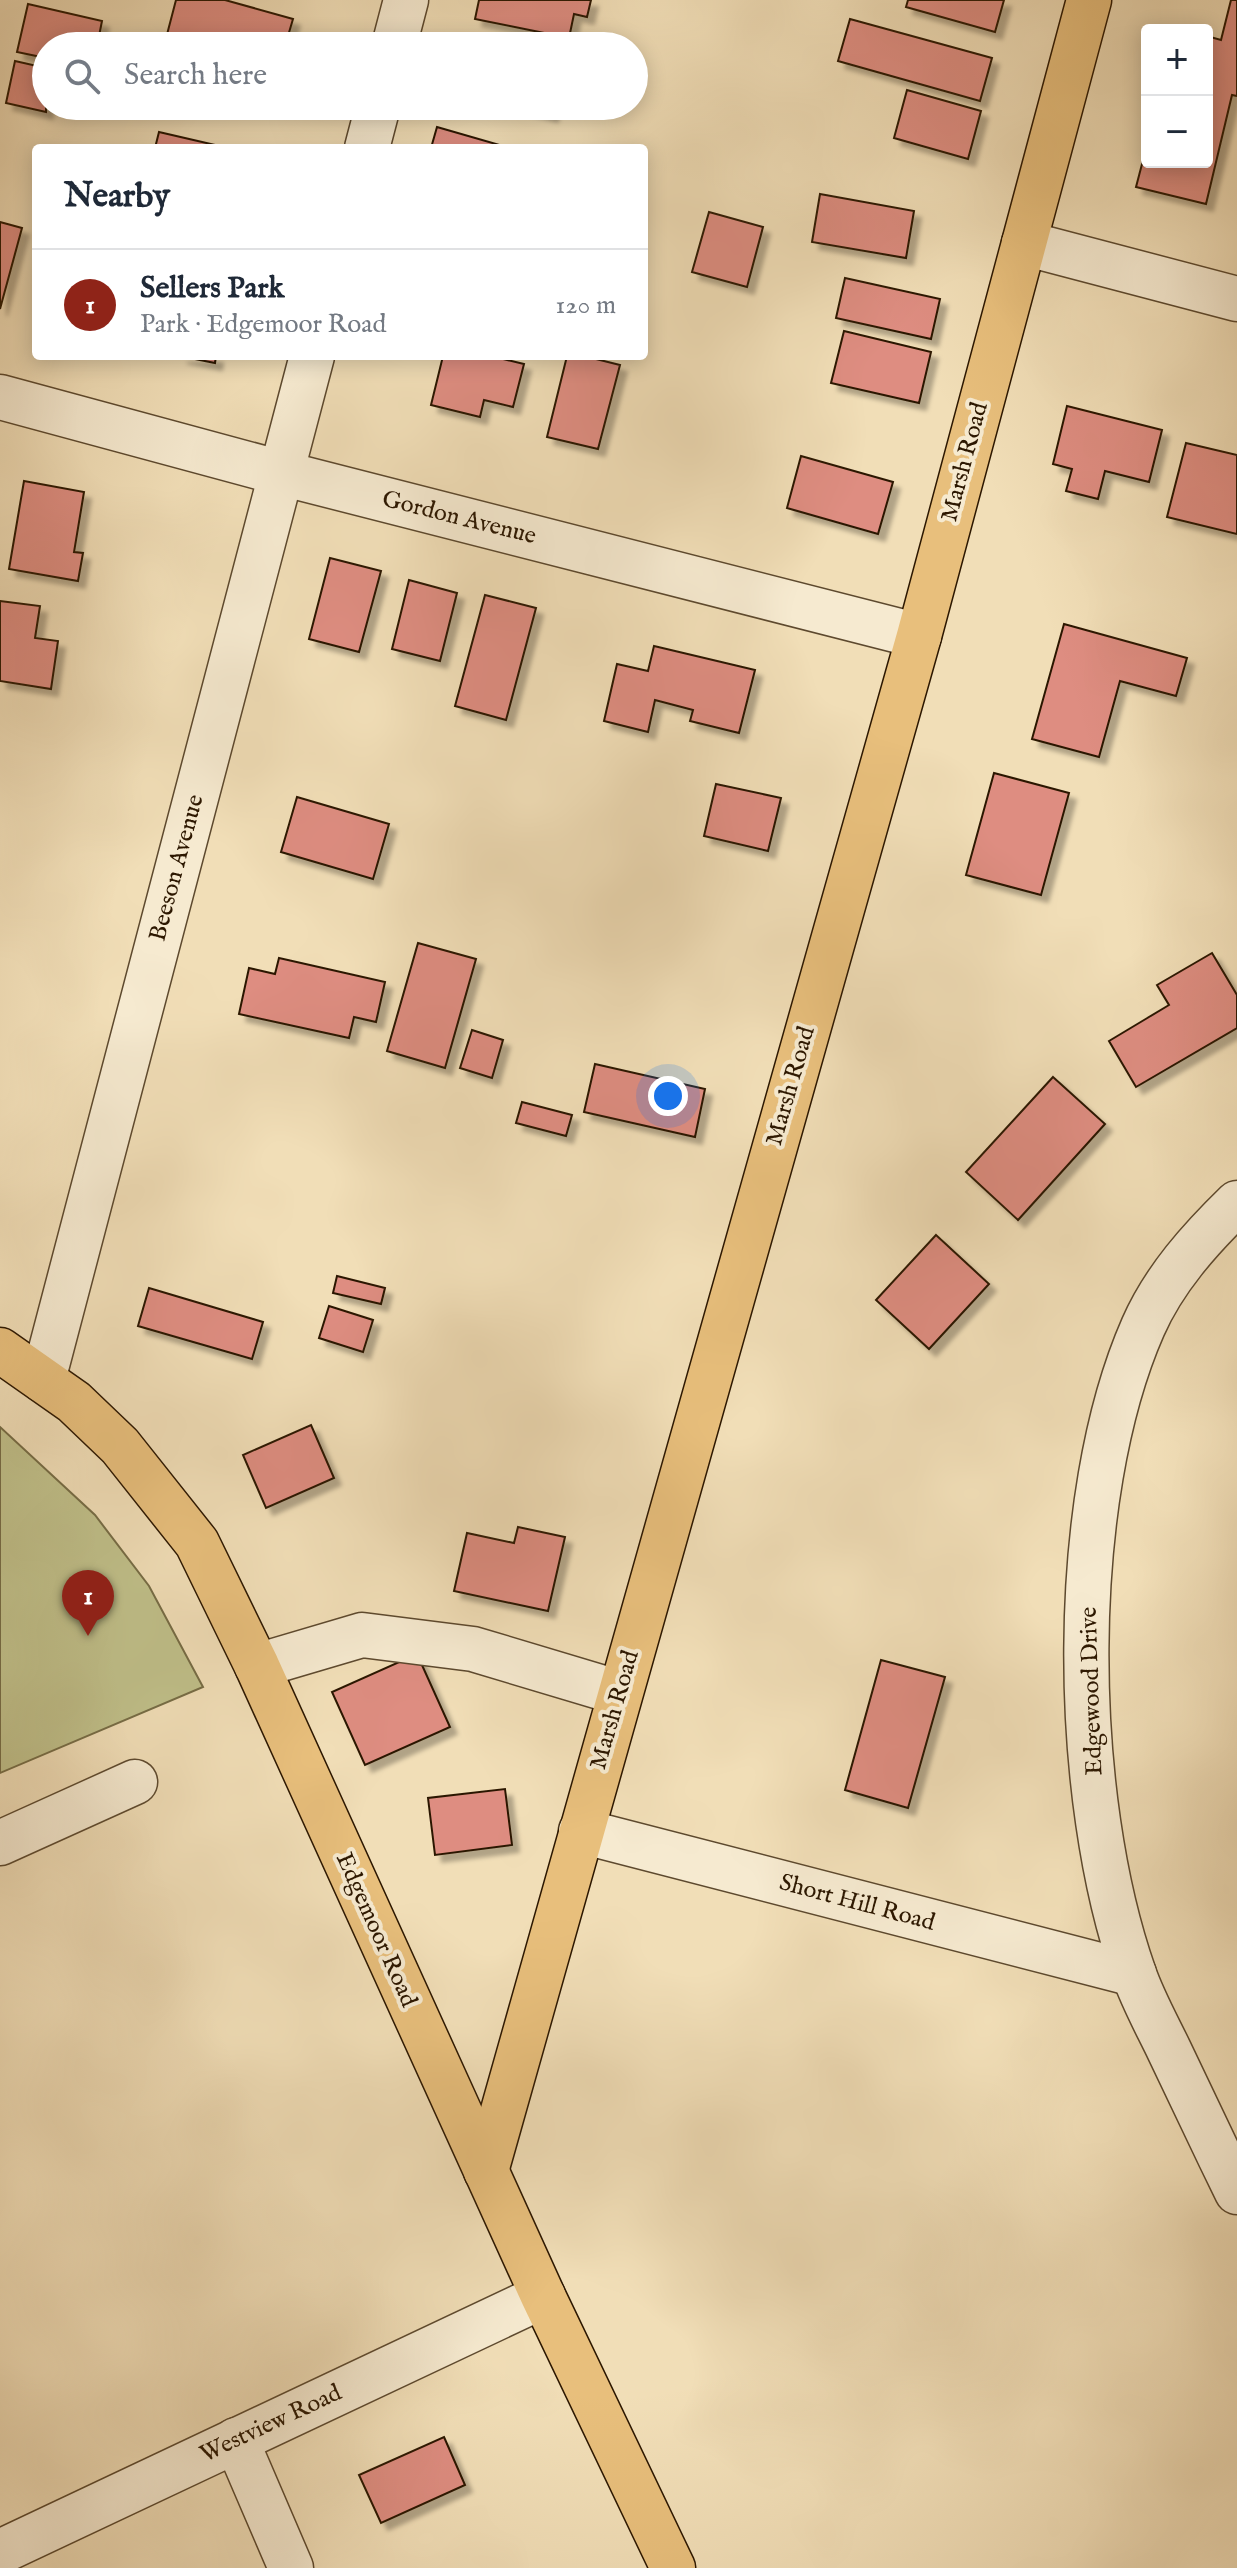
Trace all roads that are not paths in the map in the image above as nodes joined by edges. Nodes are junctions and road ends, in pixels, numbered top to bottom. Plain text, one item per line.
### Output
1 (406, 0) edge
2 (1089, 0) edge
3 (398, 32) edge
4 (374, 120) edge
5 (368, 144) edge
6 (1024, 243) junction
7 (1237, 299) edge
8 (311, 360) edge
9 (0, 397) edge
10 (281, 473) junction
11 (919, 636) junction
12 (1237, 1203) edge
13 (0, 1350) edge
14 (43, 1380) junction
15 (257, 1666) junction
16 (620, 1693) junction
17 (135, 1782) dead end
18 (581, 1831) junction
19 (0, 1843) edge
20 (1134, 1974) junction
21 (486, 2171) junction
22 (1237, 2192) edge
23 (543, 2296) junction
24 (236, 2440) junction
25 (0, 2552) edge
26 (291, 2568) edge
27 (673, 2568) edge

1 - 3 street
2 - 6 main road, Marsh Road
4 - 5 street
6 - 7 street
6 - 11 main road, Marsh Road
8 - 10 street, Beeson Avenue
9 - 10 street, Gordon Avenue
10 - 11 street, Gordon Avenue
10 - 14 street, Beeson Avenue
11 - 16 main road, Marsh Road
12 - 20 street, Edgewood Drive
13 - 14 main road, Edgemoor Road
14 - 15 main road, Edgemoor Road
15 - 16 street
15 - 21 main road, Edgemoor Road
16 - 18 main road, Marsh Road
17 - 19 street
18 - 20 street, Short Hill Road
18 - 21 main road, Marsh Road
20 - 22 street, Edgewood Drive
21 - 23 main road, Edgemoor Road
23 - 24 street, Westview Road
23 - 27 main road, Edgemoor Road
24 - 25 street, Westview Road
24 - 26 street

